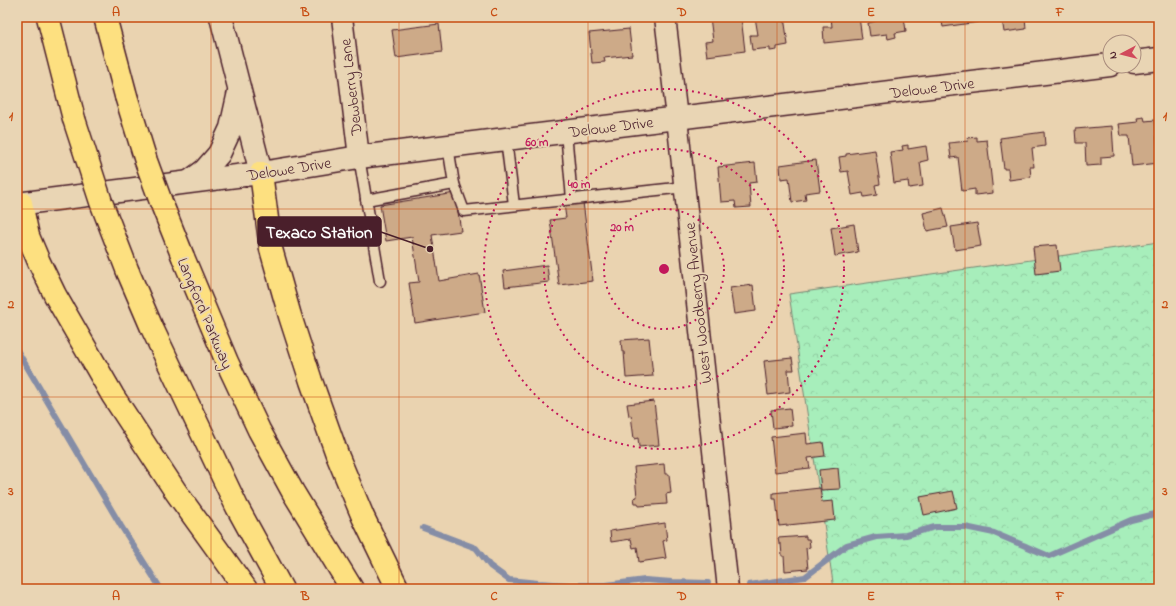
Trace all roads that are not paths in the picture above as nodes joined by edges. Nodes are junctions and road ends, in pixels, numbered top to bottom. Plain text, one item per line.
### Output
1 (48, 17) edge
2 (105, 17) edge
3 (221, 17) edge
4 (342, 17) edge
5 (665, 17) edge
6 (1159, 59) edge
7 (1142, 61) edge
8 (1102, 66) edge
9 (239, 89) junction
10 (677, 118) junction
11 (566, 132) junction
12 (506, 139) junction
13 (448, 146) junction
14 (359, 157) junction
15 (261, 172) junction
16 (190, 181) junction
17 (454, 184) junction
18 (684, 187) junction
19 (572, 199) junction
20 (366, 200) junction
21 (19, 204) edge
22 (514, 205) junction
23 (380, 281) dead end
24 (246, 589) edge
25 (282, 589) edge
26 (352, 589) edge
27 (398, 589) edge
28 (728, 589) edge

1 - 25 highway, bridge
2 - 26 highway, Langford Parkway, bridge
3 - 9 street
4 - 14 street, Dewberry Lane
5 - 10 street, West Woodberry Avenue
6 - 7 street
8 - 10 street, Delowe Drive
9 - 15 street
9 - 16 street
10 - 11 street, Delowe Drive
10 - 18 street, West Woodberry Avenue
11 - 12 street, Delowe Drive
11 - 19 lane
12 - 13 street, Delowe Drive
12 - 22 lane
13 - 14 street, Delowe Drive
13 - 17 lane
14 - 15 street, Delowe Drive
14 - 20 lane
15 - 16 street, Delowe Drive
15 - 27 highway
16 - 21 street, Delowe Drive
17 - 20 lane
17 - 22 lane
18 - 19 lane
18 - 28 street, West Woodberry Avenue
19 - 22 lane
20 - 23 lane
21 - 24 highway

